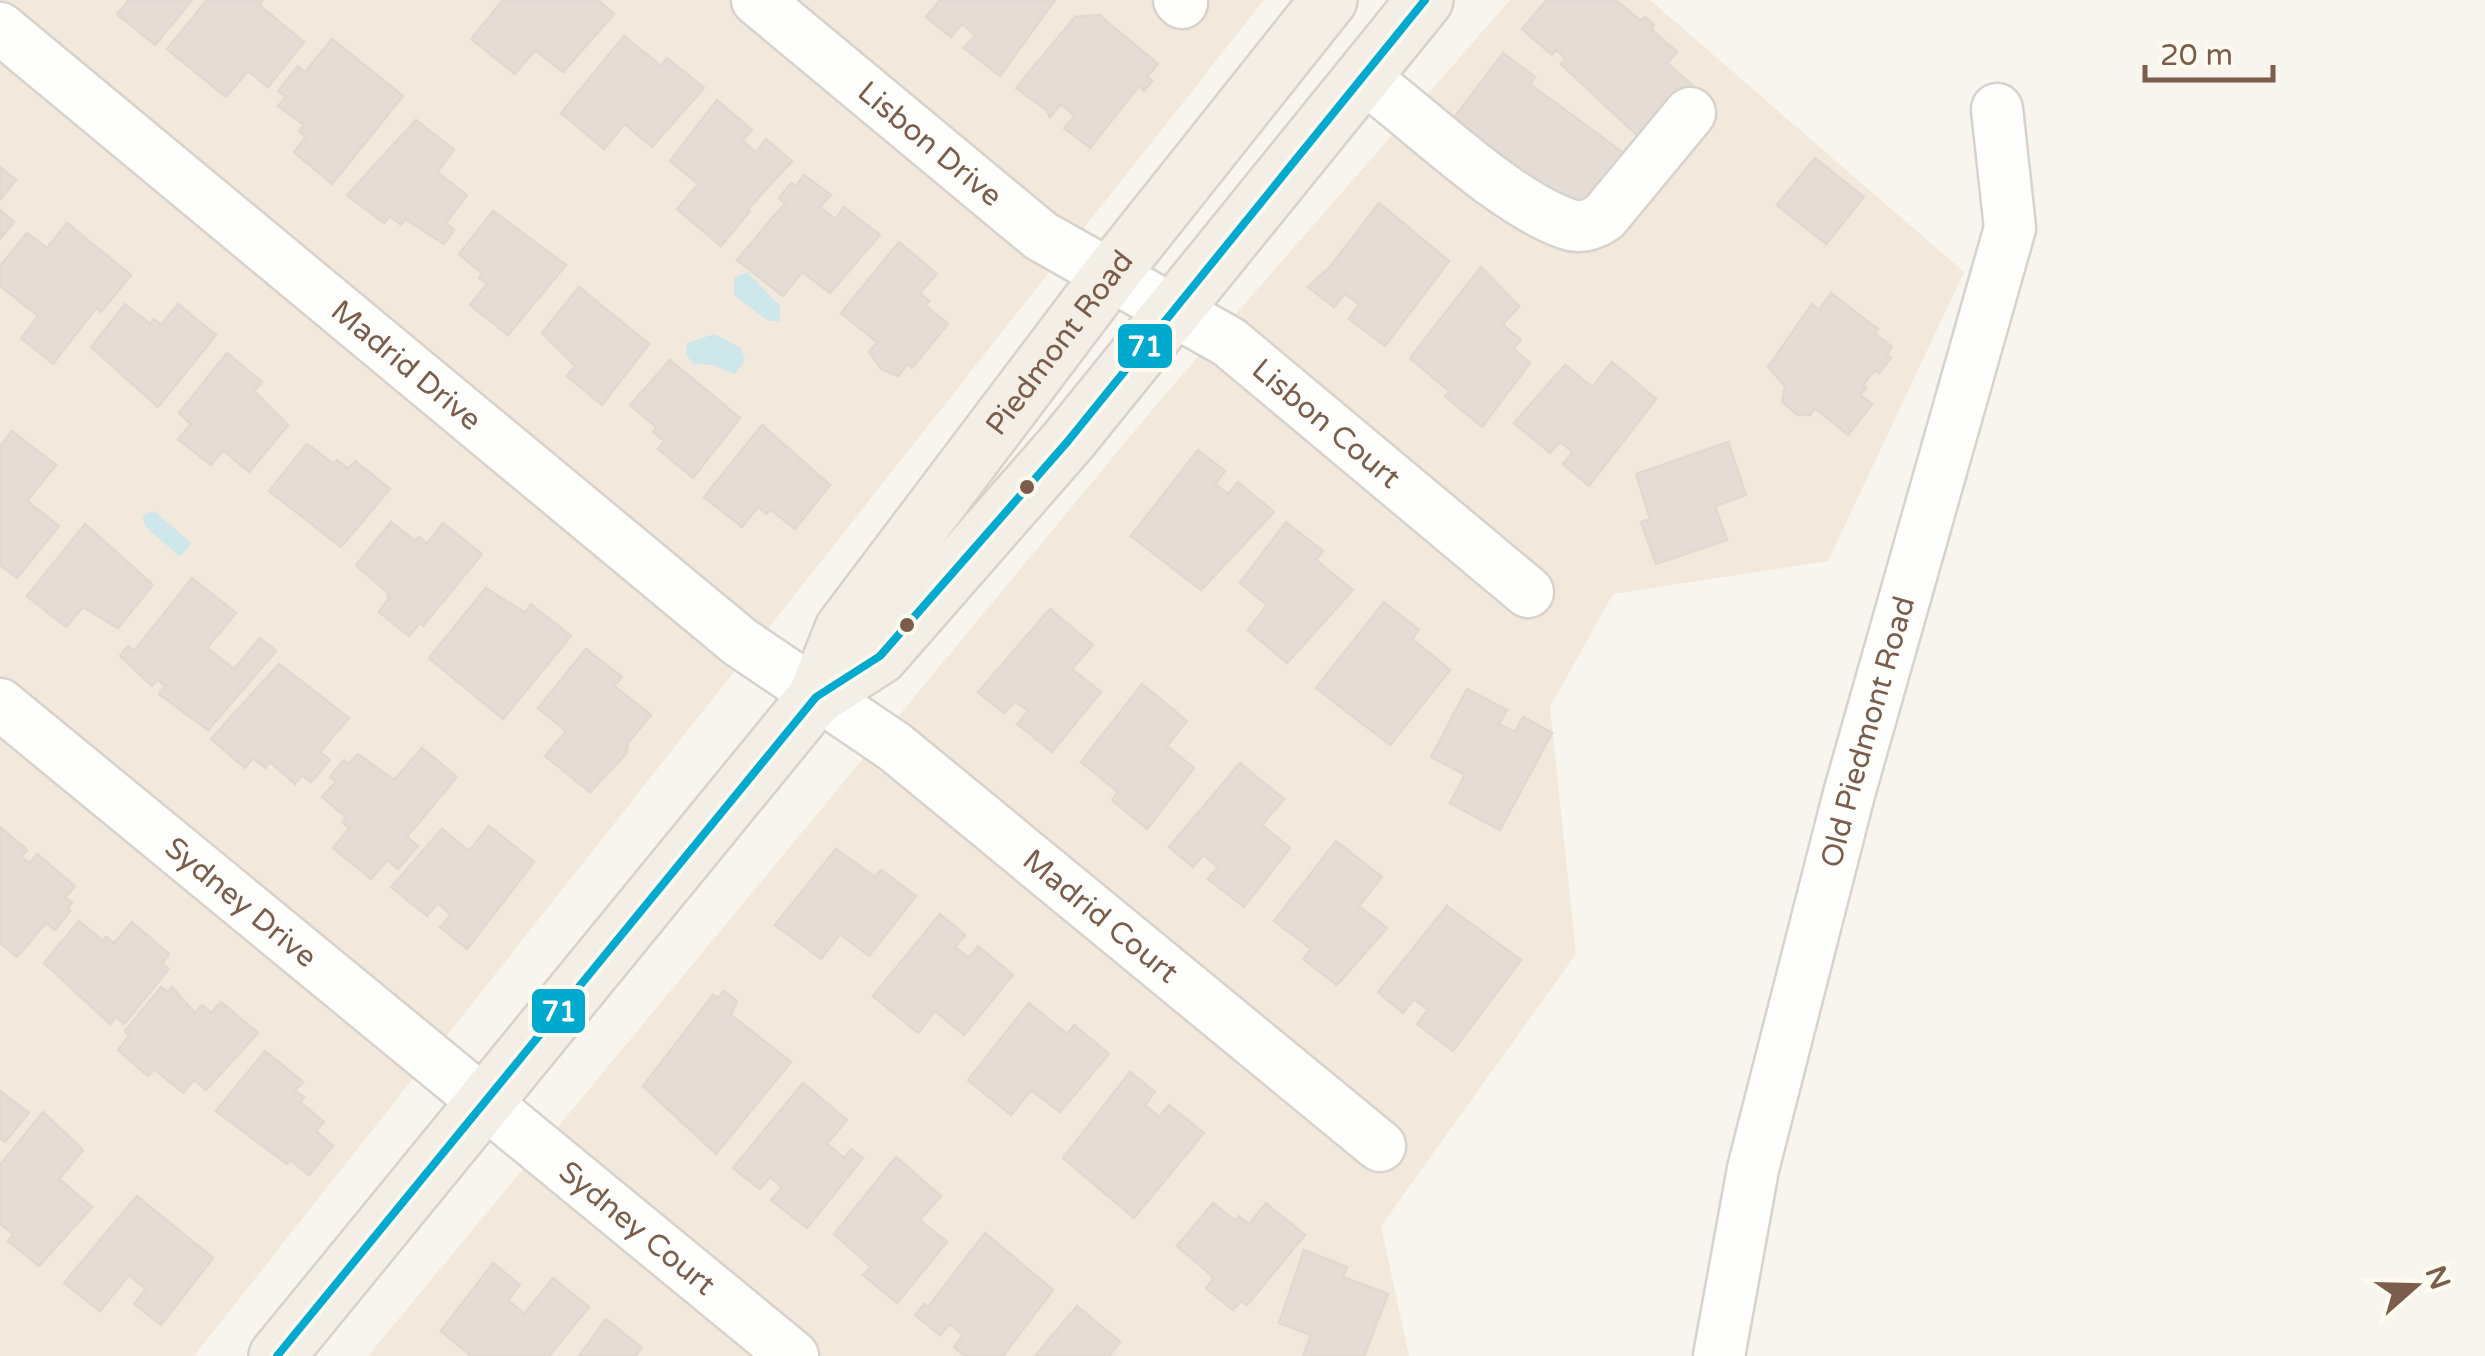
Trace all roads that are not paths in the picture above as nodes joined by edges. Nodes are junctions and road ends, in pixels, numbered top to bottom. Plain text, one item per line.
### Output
1 (757, 0) edge
2 (1329, 0) edge
3 (1426, 0) edge
4 (0, 28) edge
5 (1363, 78) junction
6 (1997, 108) dead end
7 (1690, 113) dead end
8 (1112, 274) junction
9 (1174, 308) junction
10 (1528, 592) dead end
11 (816, 698) junction
12 (0, 704) edge
13 (483, 1100) junction
14 (1380, 1146) dead end
15 (276, 1356) edge
16 (793, 1356) edge
17 (1720, 1356) edge

1 - 8 street, Lisbon Drive
2 - 8 main road, Piedmont Road
3 - 5 main road, Piedmont Road
4 - 11 street, Madrid Drive
5 - 7 street
5 - 9 main road, Piedmont Road
6 - 17 street, Old Piedmont Road
8 - 9 street, Lisbon Court
8 - 11 main road, Piedmont Road
9 - 10 street, Lisbon Court
9 - 11 main road, Piedmont Road
11 - 13 main road, Piedmont Road
11 - 14 street, Madrid Court
12 - 13 street, Sydney Drive
13 - 15 main road, Piedmont Road
13 - 16 street, Sydney Court

